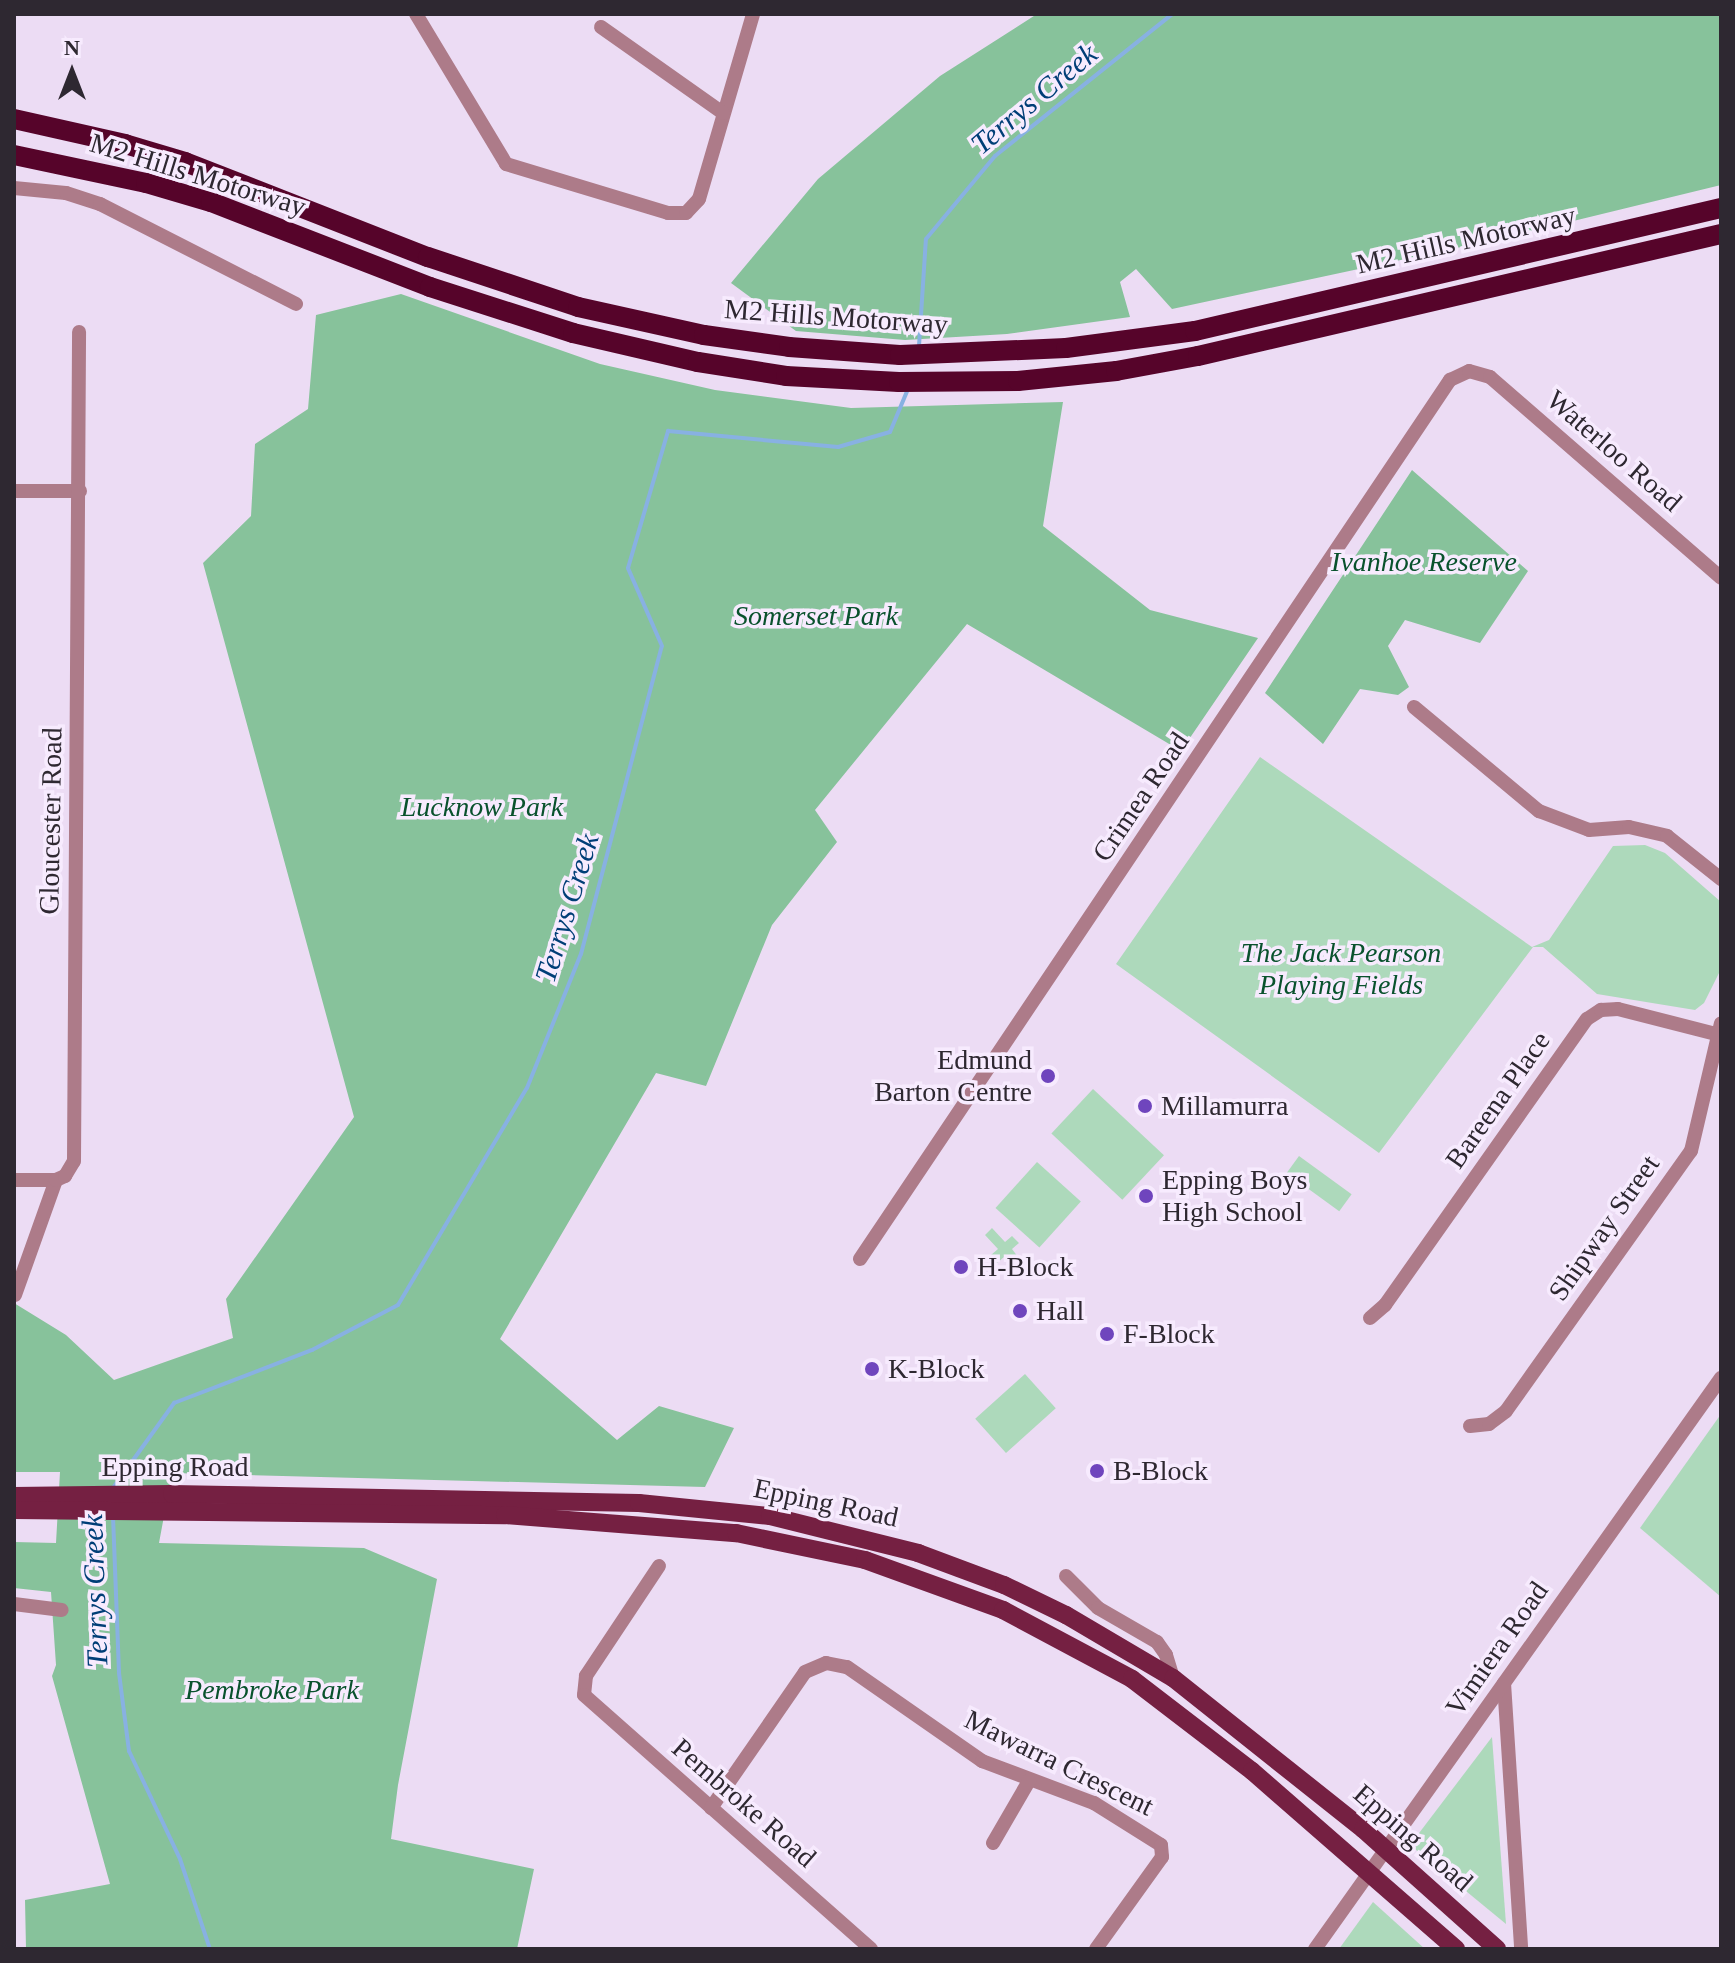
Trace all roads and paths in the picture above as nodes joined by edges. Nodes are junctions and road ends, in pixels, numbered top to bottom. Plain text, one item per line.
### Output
1 (416, 14) edge
2 (753, 14) edge
3 (601, 27) dead end
4 (723, 113) junction
5 (14, 119) edge
6 (14, 155) edge
7 (14, 188) edge
8 (1721, 208) edge
9 (1721, 234) edge
10 (296, 304) dead end
11 (79, 332) dead end
12 (1469, 371) joint
13 (14, 491) edge
14 (80, 491) junction
15 (1721, 578) edge
16 (1414, 707) dead end
17 (1721, 879) edge
18 (1719, 1028) edge
19 (14, 1180) edge
20 (56, 1180) junction
21 (860, 1259) dead end
22 (15, 1295) edge
23 (1370, 1318) dead end
24 (1721, 1378) edge
25 (1470, 1426) dead end
26 (14, 1496) edge
27 (172, 1502) junction
28 (48, 1503) junction
29 (14, 1510) edge
30 (659, 1566) dead end
31 (1066, 1576) dead end
32 (14, 1604) edge
33 (62, 1610) dead end
34 (1173, 1678) junction
35 (1504, 1683) junction
36 (1029, 1781) junction
37 (711, 1808) junction
38 (993, 1843) dead end
39 (1385, 1849) junction
40 (1368, 1875) junction
41 (871, 1949) edge
42 (1096, 1949) edge
43 (1315, 1949) edge
44 (1456, 1949) edge
45 (1497, 1949) edge
46 (1521, 1949) edge

1 - 4 street
2 - 4 street
3 - 4 street
5 - 8 highway, M2 Hills Motorway
6 - 9 highway, M2 Hills Motorway
7 - 10 street
11 - 14 street, Gloucester Road
12 - 15 street, Waterloo Road
12 - 21 street, Crimea Road
13 - 14 street
14 - 20 street, Gloucester Road
16 - 17 street
18 - 23 street, Bareena Place
18 - 25 street, Shipway Street
19 - 20 street
20 - 22 street, Gloucester Road
24 - 35 street, Vimiera Road
26 - 28 main road, Epping Road
27 - 28 main road, Epping Road
27 - 34 main road, Epping Road
27 - 40 main road, Epping Road
28 - 29 main road, Epping Road
30 - 37 street, Pembroke Road
31 - 34 street
32 - 33 street
34 - 39 main road, Epping Road
35 - 39 street, Vimiera Road
35 - 46 street
36 - 37 street, Mawarra Crescent
36 - 38 street
36 - 42 street, Mawarra Crescent
37 - 41 street, Pembroke Road
39 - 40 street, Vimiera Road
39 - 45 main road, Epping Road
40 - 43 street, Vimiera Road
40 - 44 main road, Epping Road

